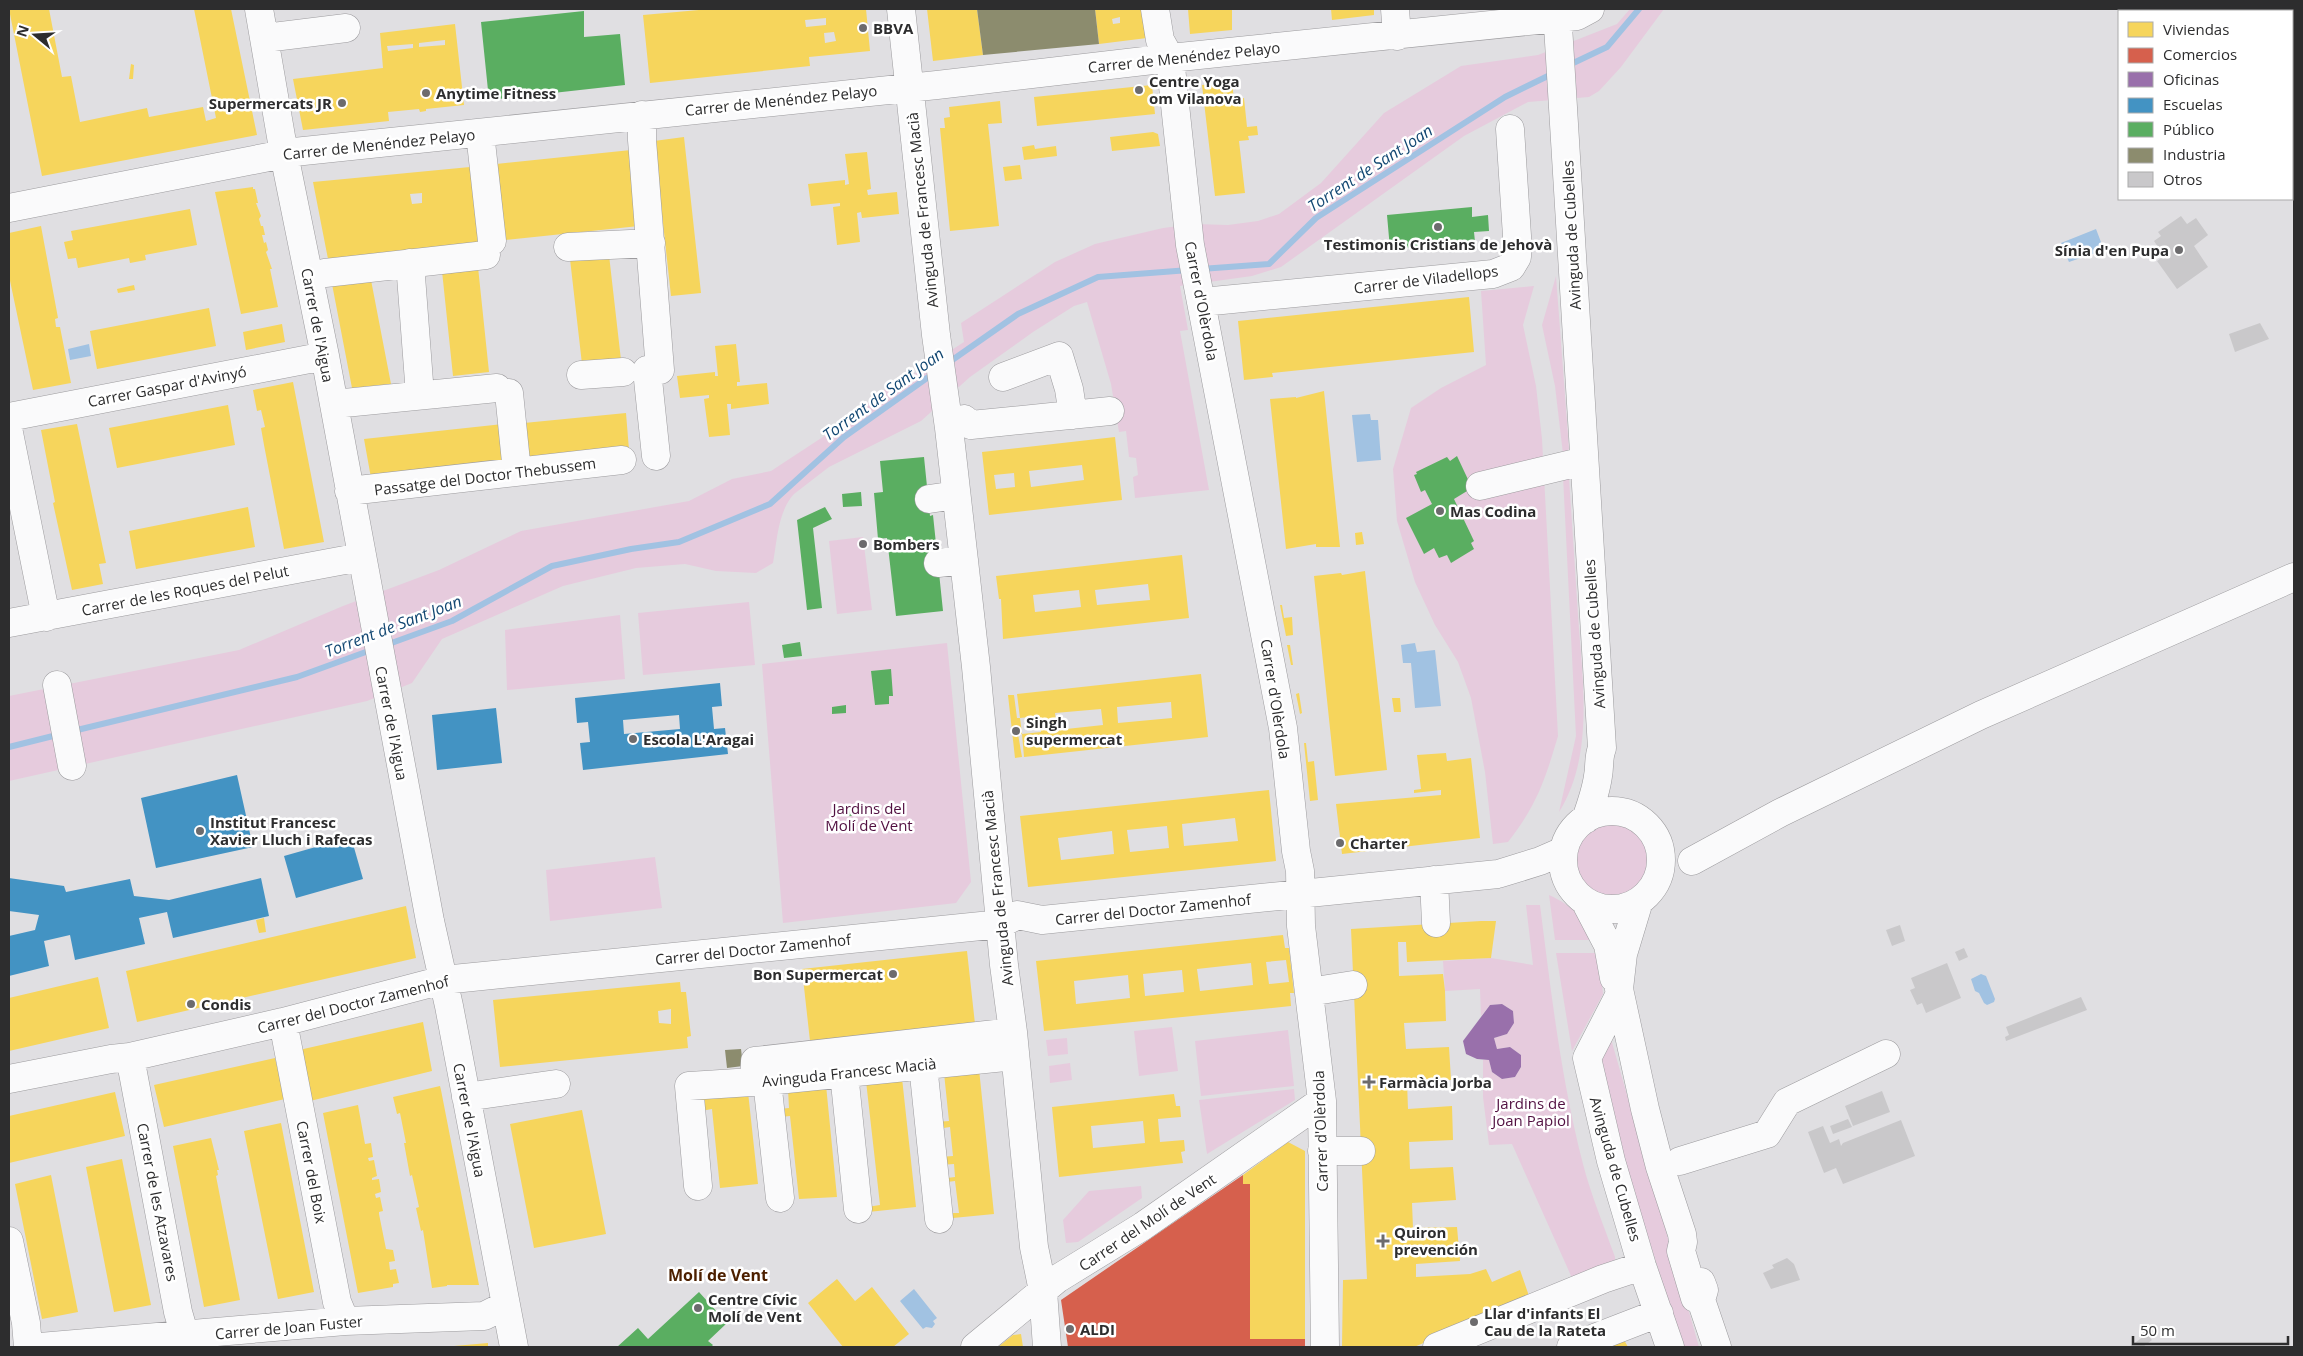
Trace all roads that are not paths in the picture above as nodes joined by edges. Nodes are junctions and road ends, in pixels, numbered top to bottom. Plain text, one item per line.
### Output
1 (259, 9) edge
2 (901, 9) edge
3 (1155, 9) edge
4 (1395, 9) edge
5 (1527, 15) edge
6 (1571, 16) edge
7 (1474, 18) edge
8 (346, 28) dead end
9 (1397, 36) junction
10 (265, 38) junction
11 (1170, 58) junction
12 (909, 86) junction
13 (642, 115) junction
14 (1510, 128) dead end
15 (480, 133) junction
16 (284, 154) junction
17 (9, 208) edge
18 (651, 243) junction
19 (568, 247) dead end
20 (410, 263) junction
21 (320, 273) junction
22 (1200, 294) junction
23 (325, 356) junction
24 (623, 372) dead end
25 (581, 375) dead end
26 (1004, 377) dead end
27 (420, 395) junction
28 (334, 404) junction
29 (1110, 411) dead end
30 (1073, 415) junction
31 (9, 417) edge
32 (948, 419) junction
33 (9, 433) edge
34 (656, 456) dead end
35 (622, 460) dead end
36 (1584, 461) junction
37 (517, 472) junction
38 (1480, 486) dead end
39 (349, 491) junction
40 (956, 495) junction
41 (928, 499) dead end
42 (360, 557) junction
43 (2294, 577) edge
44 (46, 617) junction
45 (9, 623) edge
46 (57, 685) dead end
47 (1602, 748) junction
48 (72, 766) dead end
49 (1617, 810) junction
50 (1586, 819) junction
51 (1563, 850) junction
52 (1692, 861) dead end
53 (1503, 872) junction
54 (1434, 880) junction
55 (1576, 891) junction
56 (1300, 894) junction
57 (1639, 900) junction
58 (1436, 923) dead end
59 (1001, 924) junction
60 (443, 980) junction
61 (1354, 985) dead end
62 (1619, 990) junction
63 (1309, 992) junction
64 (283, 1022) junction
65 (1014, 1044) junction
66 (1886, 1054) dead end
67 (130, 1057) junction
68 (922, 1065) junction
69 (844, 1073) junction
70 (9, 1079) edge
71 (760, 1082) junction
72 (556, 1084) dead end
73 (466, 1096) junction
74 (1322, 1101) junction
75 (1361, 1151) dead end
76 (1322, 1152) junction
77 (1680, 1161) dead end
78 (698, 1186) dead end
79 (780, 1198) dead end
80 (858, 1209) dead end
81 (939, 1219) dead end
82 (9, 1241) edge
83 (1642, 1266) junction
84 (1043, 1292) junction
85 (506, 1305) junction
86 (1659, 1313) junction
87 (345, 1321) junction
88 (187, 1341) edge
89 (28, 1347) edge
90 (40, 1347) edge
91 (514, 1347) edge
92 (974, 1347) edge
93 (1047, 1347) edge
94 (1325, 1347) edge
95 (1437, 1347) edge
96 (1570, 1347) edge
97 (1670, 1347) edge
98 (1717, 1347) edge

1 - 10 street, Carrer de l'Aigua
2 - 12 street, Avinguda de Francesc Macià
3 - 11 street, Carrer d'Olèrdola
4 - 9 street
5 - 6 street, Carrer de Menéndez Pelayo
5 - 7 street, Carrer de Menéndez Pelayo
6 - 36 street, Avinguda de Cubelles
7 - 9 street, Carrer de Menéndez Pelayo
8 - 10 street
9 - 11 street, Carrer de Menéndez Pelayo
10 - 16 street, Carrer de l'Aigua
11 - 12 street, Carrer de Menéndez Pelayo
11 - 22 street, Carrer d'Olèrdola
12 - 13 street, Carrer de Menéndez Pelayo
12 - 32 street, Avinguda de Francesc Macià
13 - 15 street, Carrer de Menéndez Pelayo
13 - 18 street
14 - 22 street, Carrer de Viladellops
15 - 16 street, Carrer de Menéndez Pelayo
15 - 20 street
16 - 17 street, Carrer de Menéndez Pelayo
16 - 21 street, Carrer de l'Aigua
18 - 19 street
18 - 34 street
20 - 21 street
20 - 27 street
21 - 23 street, Carrer de l'Aigua
22 - 56 street, Carrer d'Olèrdola
23 - 28 street, Carrer de l'Aigua
23 - 31 street, Carrer Gaspar d'Avinyó
24 - 25 street
26 - 30 street
27 - 28 street
27 - 37 street
28 - 39 street, Carrer de l'Aigua
29 - 30 street
30 - 32 street
32 - 40 street, Avinguda de Francesc Macià
33 - 44 street
35 - 37 street, Passatge del Doctor Thebussem
36 - 38 street
36 - 47 street, Avinguda de Cubelles
37 - 39 street, Passatge del Doctor Thebussem
39 - 42 street, Carrer de l'Aigua
40 - 41 street
40 - 59 street, Avinguda de Francesc Macià
42 - 44 street, Carrer de les Roques del Pelut
42 - 60 street, Carrer de l'Aigua
43 - 52 street
44 - 45 street, Carrer de les Roques del Pelut
46 - 48 street
47 - 49 street
47 - 50 street
49 - 50 street
49 - 57 street
50 - 51 street
51 - 53 street
51 - 55 street
53 - 54 street, Carrer del Doctor Zamenhof
53 - 55 street
54 - 56 street, Carrer del Doctor Zamenhof
54 - 58 street
55 - 57 street
55 - 62 street
56 - 59 street, Carrer del Doctor Zamenhof
56 - 63 street, Carrer d'Olèrdola
57 - 62 street
59 - 60 street, Carrer del Doctor Zamenhof
59 - 65 street, Avinguda de Francesc Macià
60 - 64 street, Carrer del Doctor Zamenhof
60 - 73 street, Carrer de l'Aigua
61 - 63 street
62 - 83 street, Avinguda de Cubelles
62 - 98 street
63 - 74 street, Carrer d'Olèrdola
64 - 67 street, Carrer del Doctor Zamenhof
64 - 87 street, Carrer del Boix
65 - 68 street, Avinguda Francesc Macià
65 - 71 street, Avinguda Francesc Macià
65 - 84 street, Avinguda de Francesc Macià
66 - 77 street
67 - 70 street, Carrer del Doctor Zamenhof
67 - 88 street, Carrer de les Atzavares
68 - 69 street, Avinguda Francesc Macià
68 - 81 street
69 - 71 street, Avinguda Francesc Macià
69 - 80 street
71 - 78 street
71 - 79 street
72 - 73 street
73 - 85 street, Carrer de l'Aigua
74 - 76 street, Carrer d'Olèrdola
74 - 84 street, Carrer del Molí de Vent
75 - 76 street
76 - 94 street, Carrer d'Olèrdola
82 - 89 street
83 - 86 street, Avinguda de Cubelles
83 - 95 street
84 - 92 street, Carrer del Molí de Vent
84 - 93 street, Avinguda de Francesc Macià
85 - 87 street, Carrer de Joan Fuster
85 - 91 street, Carrer de l'Aigua
86 - 96 street
86 - 97 street, Avinguda de Cubelles
87 - 88 street, Carrer de Joan Fuster
88 - 90 street, Carrer de Joan Fuster

